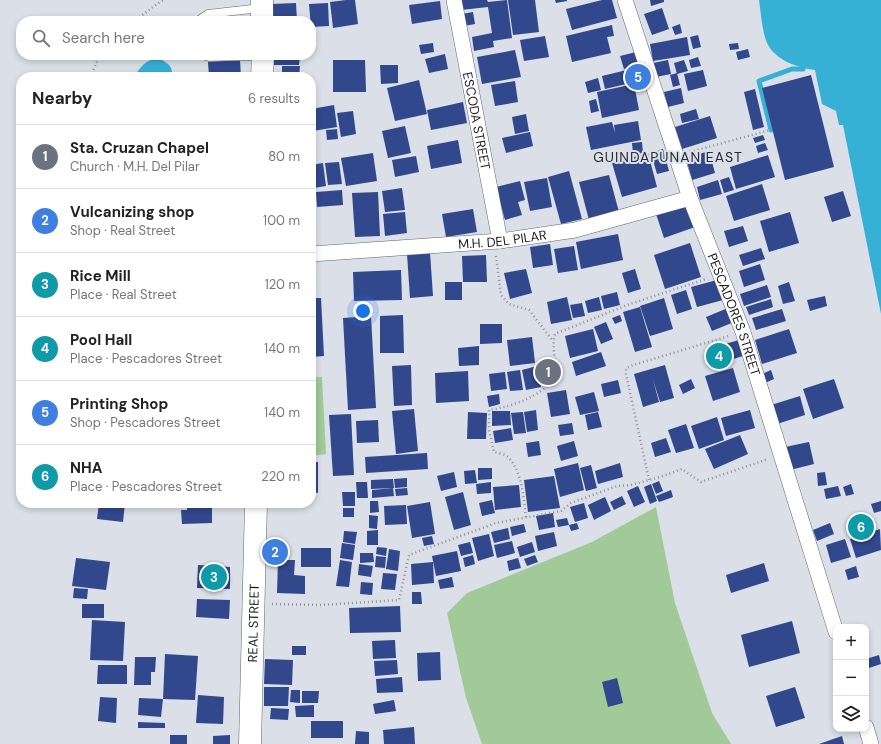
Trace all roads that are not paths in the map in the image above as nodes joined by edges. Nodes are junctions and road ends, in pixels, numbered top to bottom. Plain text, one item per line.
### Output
1 (454, 0) edge
2 (625, 0) edge
3 (262, 10) edge
4 (205, 16) edge
5 (231, 60) edge
6 (263, 63) edge
7 (690, 198) junction
8 (497, 241) junction
9 (316, 254) edge
10 (256, 508) edge
11 (833, 624) edge
12 (867, 732) edge
13 (250, 744) edge
14 (871, 744) edge

1 - 8 street, ESCODA STREET
2 - 7 street, PESCADORES STREET
3 - 4 lane
5 - 6 lane
7 - 8 street, M.H. DEL PILAR
7 - 11 street, PESCADORES STREET
8 - 9 street, M.H. DEL PILAR
10 - 13 main road, REAL STREET
12 - 14 street

